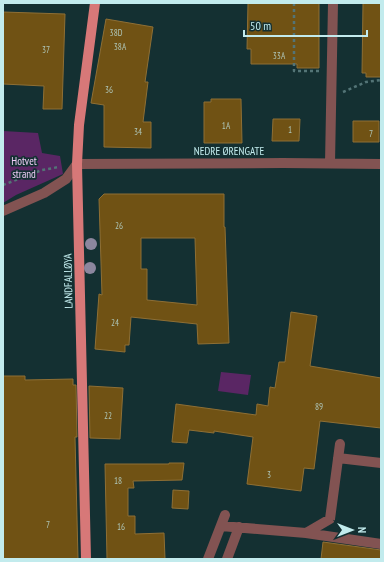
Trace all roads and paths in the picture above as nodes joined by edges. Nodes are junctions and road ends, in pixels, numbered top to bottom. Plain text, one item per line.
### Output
1 (95, 3) edge
2 (294, 3) edge
3 (333, 3) edge
4 (332, 71) junction
5 (381, 80) edge
6 (331, 96) junction
7 (330, 163) junction
8 (77, 164) junction
9 (381, 164) edge
10 (3, 185) edge
11 (3, 211) edge
12 (340, 444) dead end
13 (338, 458) junction
14 (381, 463) edge
15 (225, 514) dead end
16 (221, 526) junction
17 (239, 527) junction
18 (306, 533) junction
19 (381, 544) edge
20 (86, 559) edge
21 (208, 559) edge
22 (228, 559) edge

1 - 8 main road, LANDFALLØYA
2 - 4 path
3 - 4 street
4 - 6 street
5 - 6 path
6 - 7 street
7 - 8 street, NEDRE ØRENGATE
7 - 9 street, NEDRE ØRENGATE
8 - 10 path
8 - 11 street
8 - 20 main road, LANDFALLØYA
12 - 13 street
13 - 14 street
13 - 18 street
15 - 16 street
16 - 17 street
16 - 21 street
17 - 18 street
17 - 22 street
18 - 19 street

